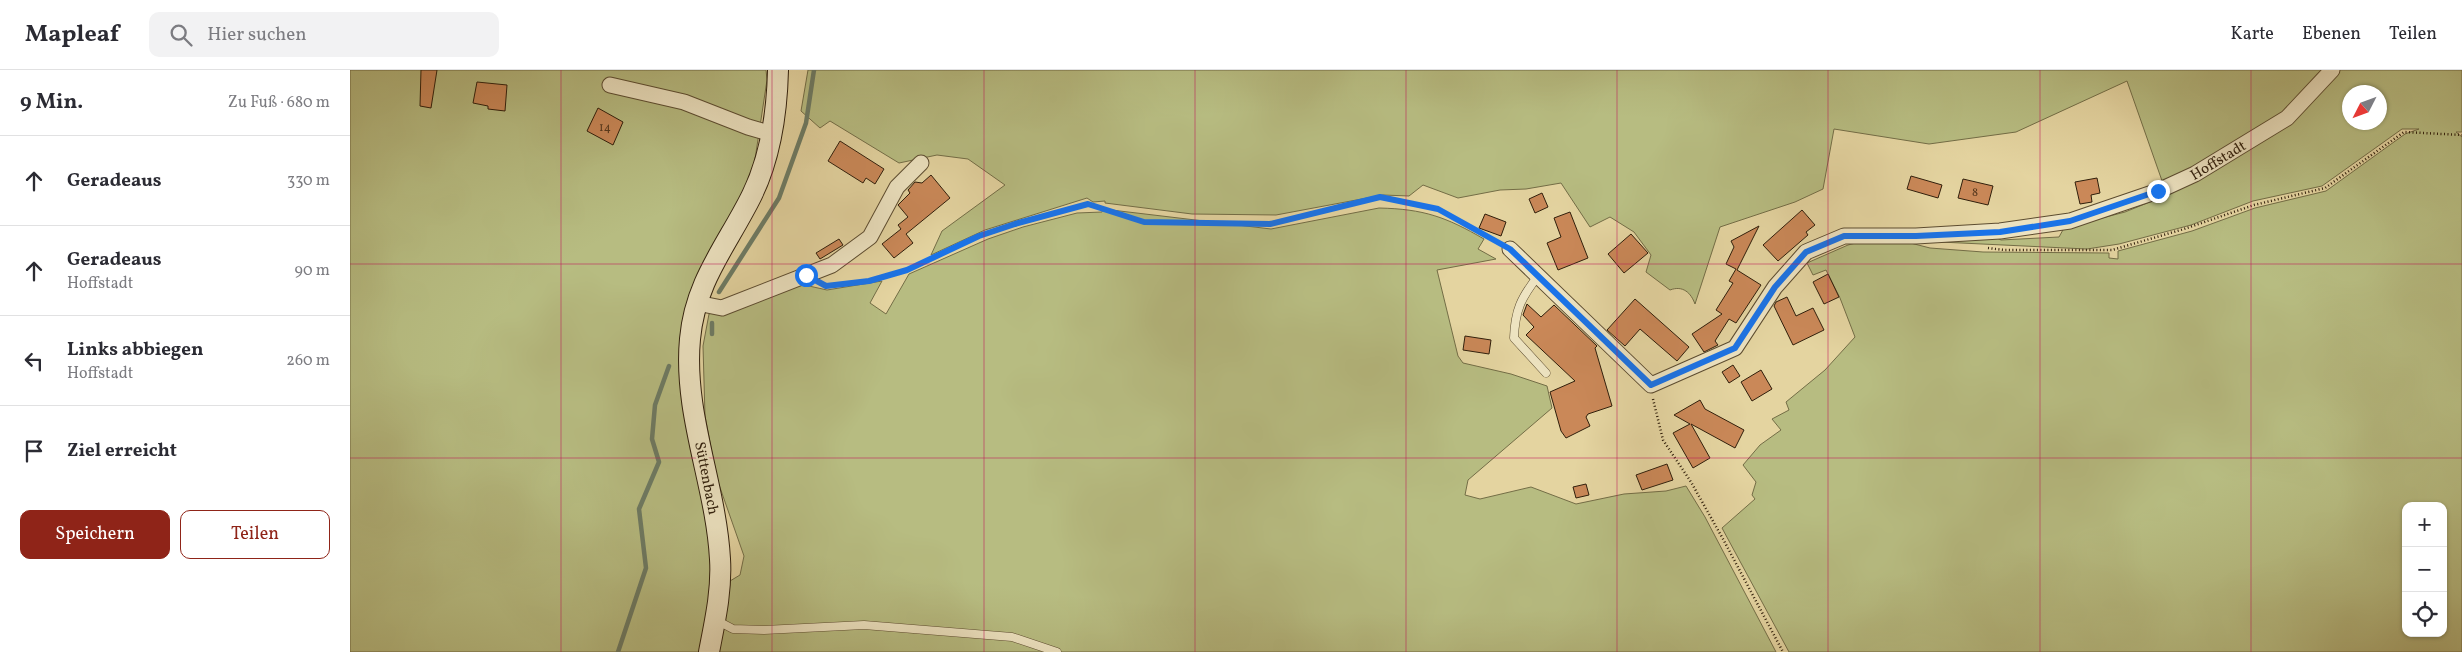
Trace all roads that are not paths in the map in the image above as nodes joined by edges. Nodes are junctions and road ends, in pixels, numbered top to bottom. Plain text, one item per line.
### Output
1 (778, 70) edge
2 (2332, 70) edge
3 (610, 85) dead end
4 (772, 134) junction
5 (921, 163) dead end
6 (1510, 249) road end
7 (1538, 276) junction
8 (696, 303) junction
9 (1546, 373) dead end
10 (715, 620) junction
11 (708, 652) edge
12 (1056, 652) edge

1 - 4 street, Süttenbach
2 - 7 street, Hoffstadt
3 - 4 street
4 - 8 street, Süttenbach
5 - 8 street
6 - 7 street
7 - 9 lane
8 - 10 street, Süttenbach
10 - 11 street, Süttenbach
10 - 12 lane

